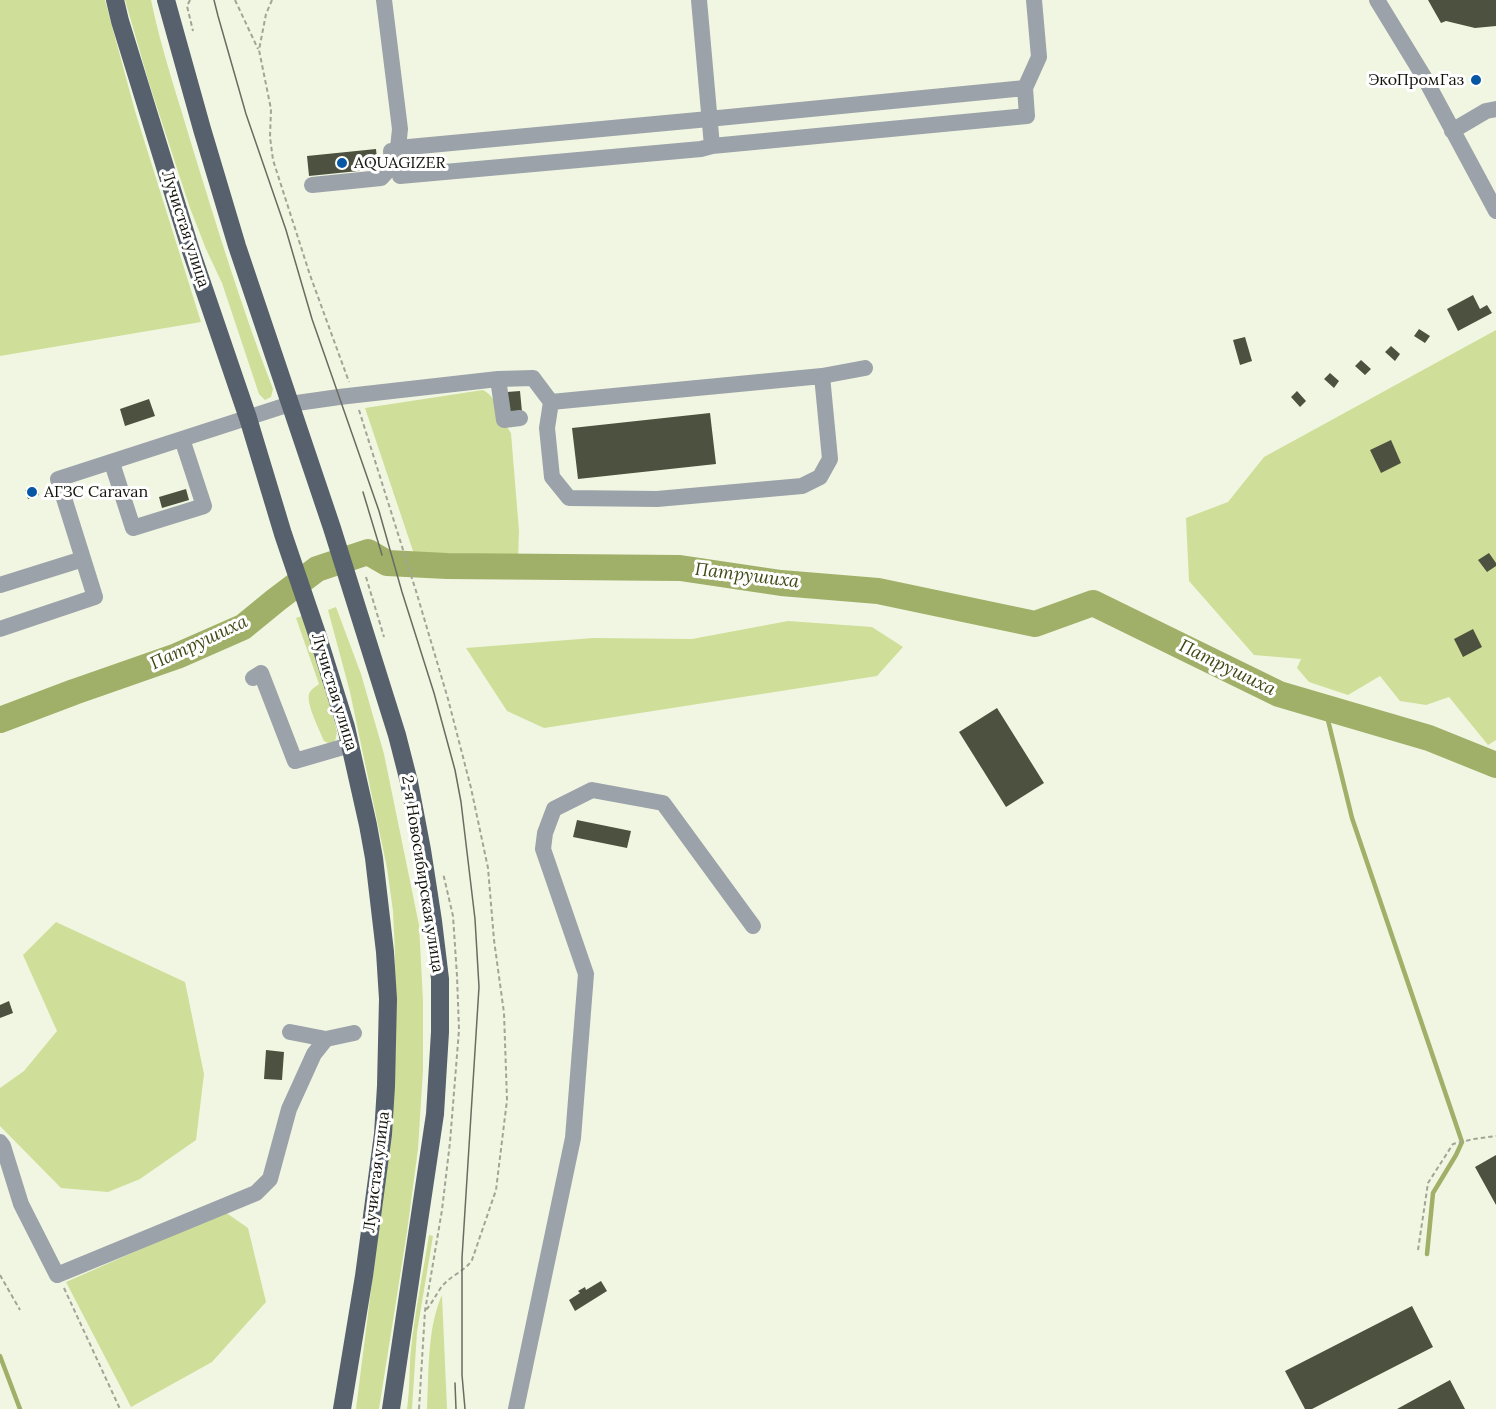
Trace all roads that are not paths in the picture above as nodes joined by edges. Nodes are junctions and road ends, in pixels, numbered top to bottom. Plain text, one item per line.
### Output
1 (115, 0) edge
2 (166, 0) edge
3 (384, 0) edge
4 (699, 0) edge
5 (1034, 0) edge
6 (1377, 0) edge
7 (1024, 88) junction
8 (1496, 110) edge
9 (710, 119) junction
10 (1452, 131) junction
11 (394, 140) junction
12 (712, 146) junction
13 (312, 185) dead end
14 (1496, 211) edge
15 (866, 368) dead end
16 (822, 376) junction
17 (498, 379) junction
18 (551, 402) junction
19 (290, 405) junction
20 (248, 418) junction
21 (520, 418) dead end
22 (182, 439) junction
23 (112, 463) junction
24 (83, 560) junction
25 (0, 585) edge
26 (0, 629) edge
27 (253, 678) dead end
28 (350, 745) junction
29 (753, 926) dead end
30 (290, 1032) dead end
31 (354, 1033) dead end
32 (326, 1039) junction
33 (0, 1142) edge
34 (342, 1409) edge
35 (391, 1409) edge
36 (516, 1409) edge

1 - 20 main road, Лучистая улица
2 - 19 main road
3 - 11 street
4 - 9 street
5 - 7 street
6 - 10 street
7 - 9 street
7 - 12 street
8 - 10 street
9 - 11 street
9 - 12 street
10 - 14 street
11 - 12 street
11 - 13 street
15 - 16 street
16 - 18 street
16 - 18 street
17 - 18 street
17 - 19 street
17 - 21 street
19 - 20 street
19 - 35 main road, 2-я Новосибирская улица
20 - 22 street
20 - 28 main road, Лучистая улица
22 - 23 street
22 - 23 street
23 - 24 street
24 - 25 street
24 - 26 street
27 - 28 street
28 - 34 main road, Лучистая улица
29 - 36 street
30 - 32 street
31 - 32 street
32 - 33 street

